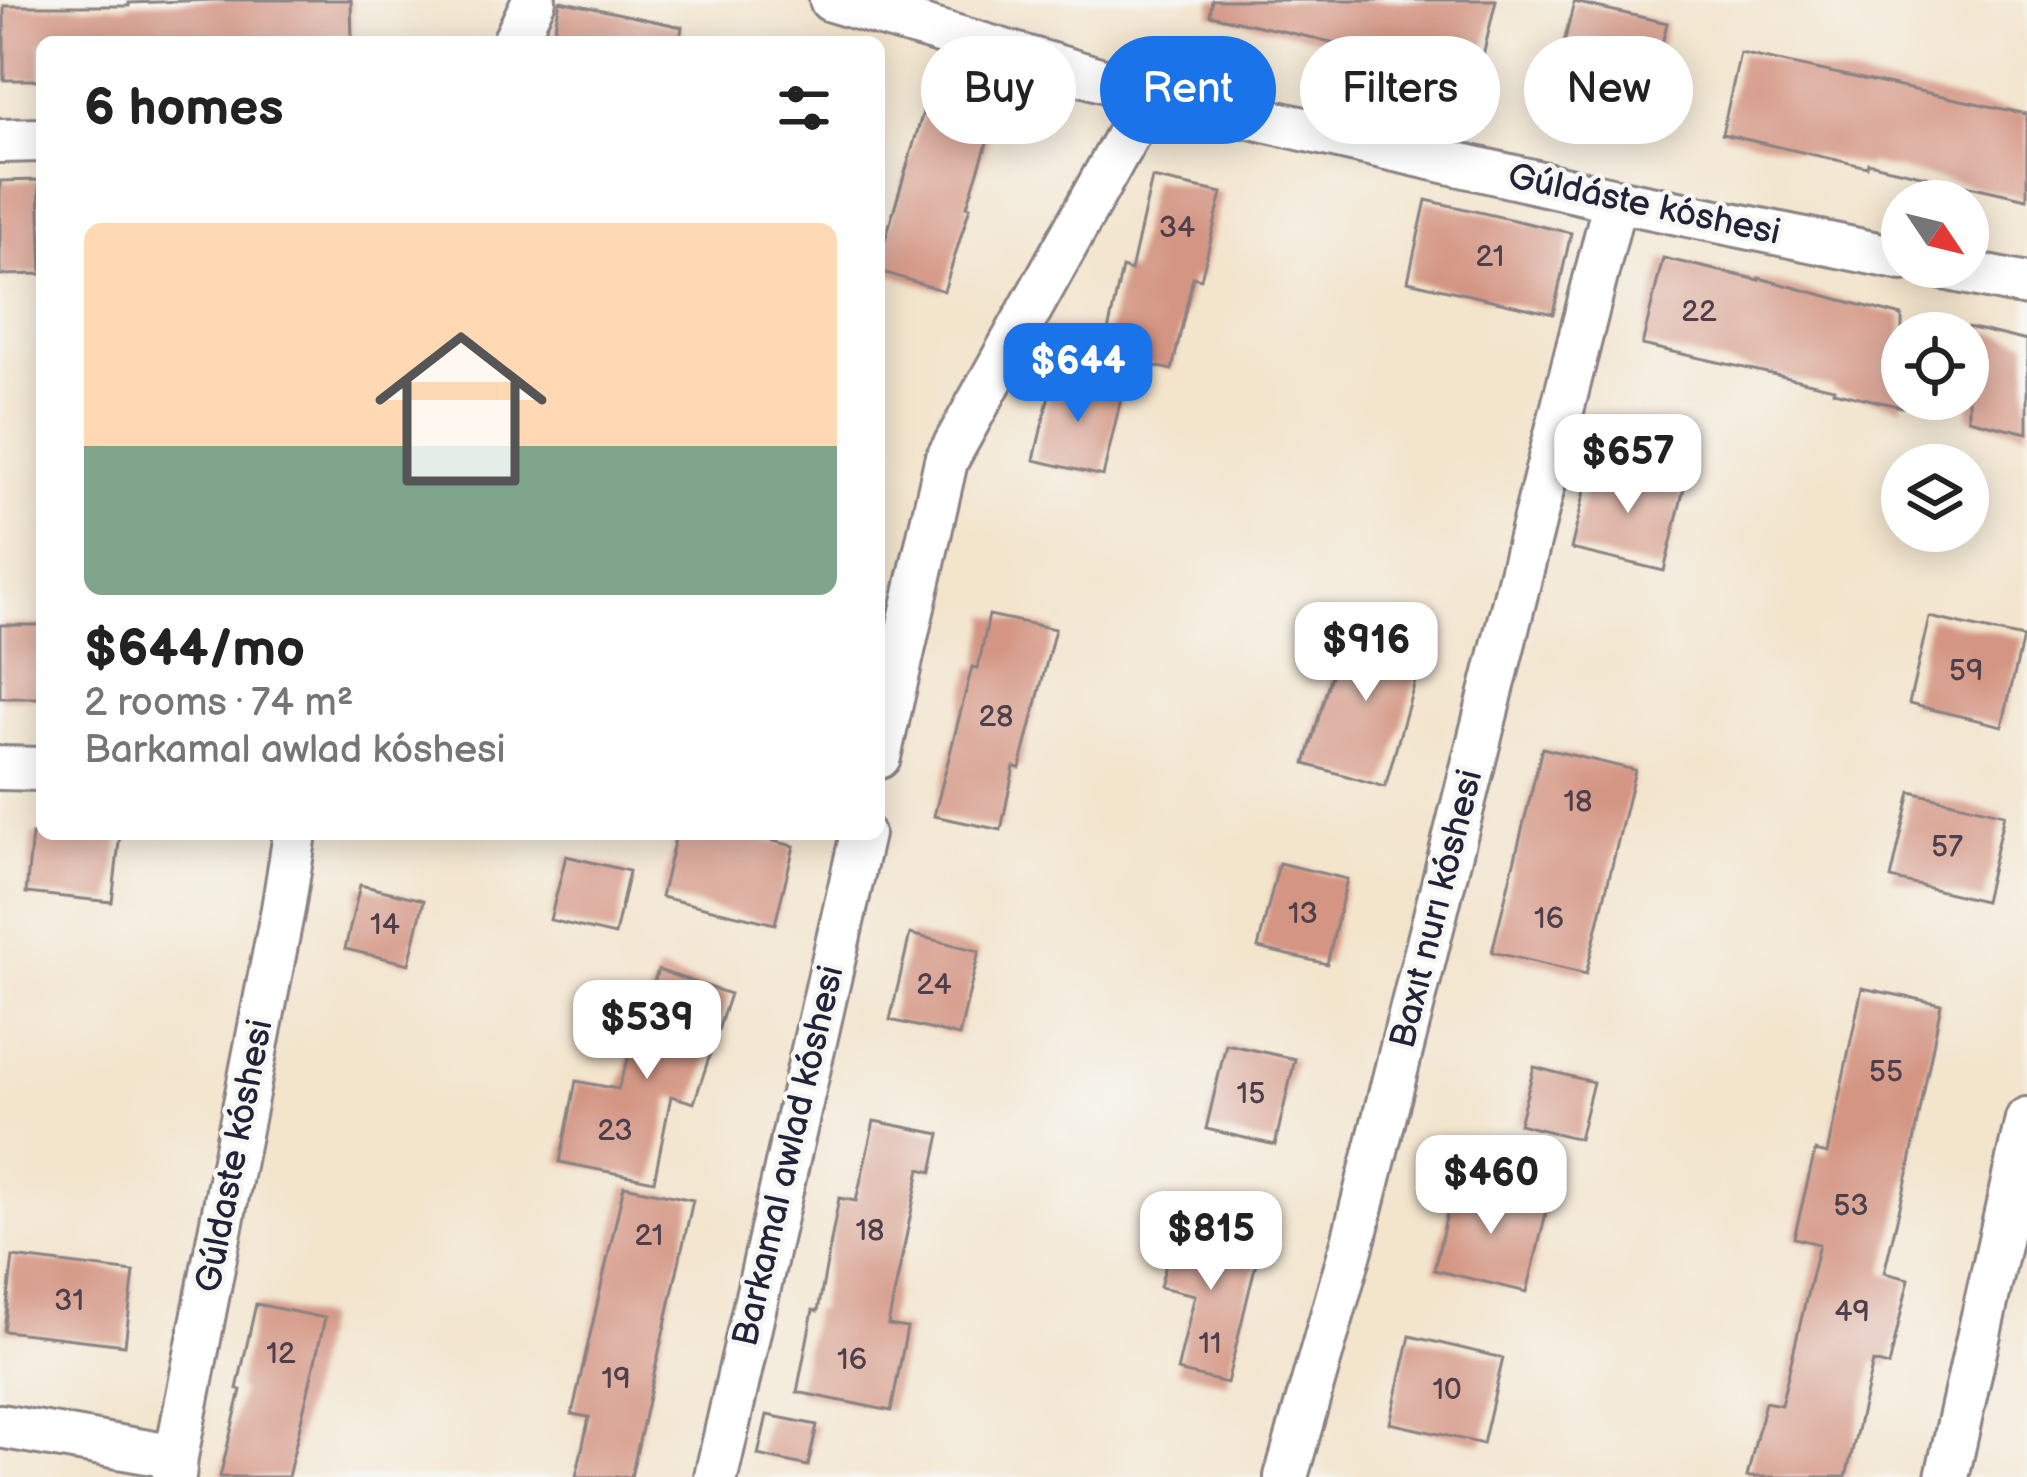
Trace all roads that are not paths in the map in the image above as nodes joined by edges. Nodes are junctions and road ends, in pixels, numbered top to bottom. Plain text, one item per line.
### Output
1 (534, 0) edge
2 (831, 0) edge
3 (517, 36) edge
4 (1100, 79) edge
5 (1276, 123) edge
6 (36, 140) edge
7 (0, 141) edge
8 (1122, 144) edge
9 (1615, 200) junction
10 (1881, 255) edge
11 (1989, 277) edge
12 (2027, 285) edge
13 (885, 730) edge
14 (0, 768) edge
15 (36, 770) edge
16 (294, 840) edge
17 (861, 840) edge
18 (2027, 1119) edge
19 (0, 1426) edge
20 (175, 1467) edge
21 (716, 1477) edge
22 (1286, 1477) edge
23 (1947, 1477) edge

1 - 3 street
2 - 4 street, Gúldáste kóshesi
5 - 9 street, Gúldáste kóshesi
6 - 7 street
8 - 13 street
9 - 10 street, Gúldáste kóshesi
9 - 22 street, Baxıt nurı kóshesi
11 - 12 street
14 - 15 street
16 - 20 street, Gúldaste kóshesi
17 - 21 street, Barkamal awlad kóshesi
18 - 23 street
19 - 20 street

